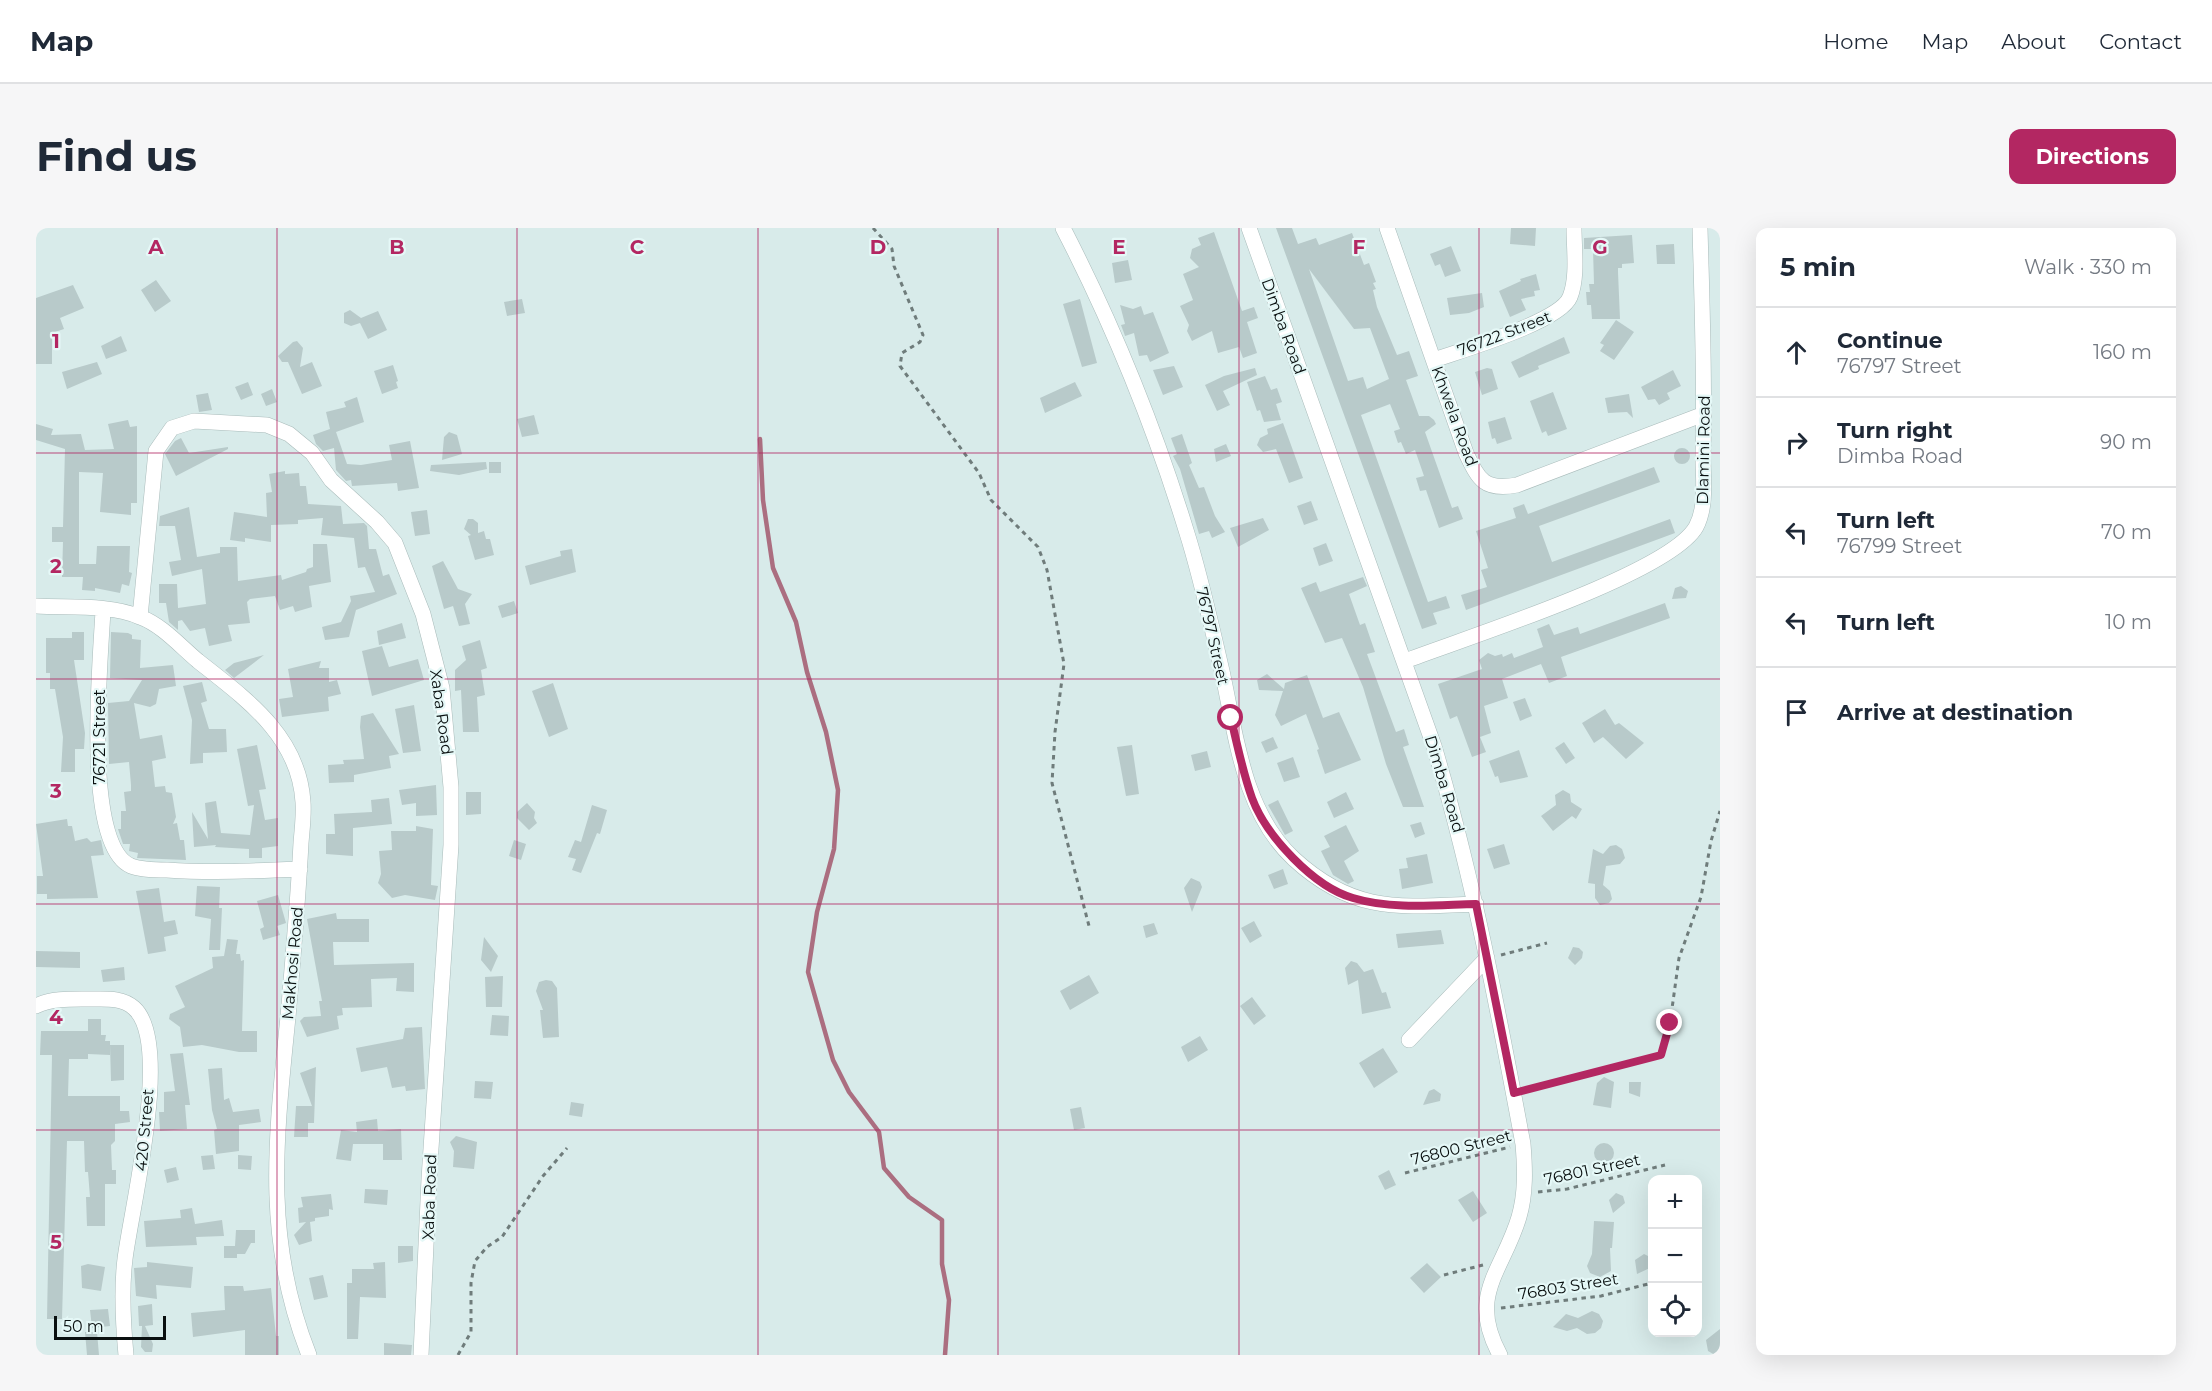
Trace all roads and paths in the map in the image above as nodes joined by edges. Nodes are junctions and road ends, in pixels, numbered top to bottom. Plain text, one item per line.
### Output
1 (873, 228) edge
2 (1063, 228) edge
3 (1249, 228) edge
4 (1387, 228) edge
5 (1574, 228) edge
6 (1701, 228) edge
7 (1434, 360) junction
8 (1704, 414) junction
9 (36, 606) edge
10 (103, 609) junction
11 (140, 617) junction
12 (1405, 661) junction
13 (1720, 811) edge
14 (300, 869) junction
15 (1476, 904) junction
16 (1089, 926) dead end
17 (1548, 943) dead end
18 (1487, 958) junction
19 (36, 1006) edge
20 (1409, 1040) dead end
21 (1514, 1093) junction
22 (1523, 1144) junction
23 (567, 1148) dead end
24 (1665, 1165) dead end
25 (1405, 1173) dead end
26 (1524, 1193) junction
27 (1499, 1261) junction
28 (1444, 1275) dead end
29 (1648, 1284) edge
30 (1485, 1310) junction
31 (126, 1355) edge
32 (309, 1355) edge
33 (421, 1355) edge
34 (459, 1355) edge
35 (1500, 1355) edge

1 - 16 path
2 - 15 street, 76797 Street
3 - 12 street, Dimba Road
4 - 7 street, Khwela Road
5 - 7 street, 76722 Street
6 - 8 street, Dlamini Road
7 - 8 street, Khwela Road
8 - 12 street, Dlamini Road
9 - 10 street, Makhosi Road
10 - 11 street, Makhosi Road
10 - 14 street, 76721 Street
11 - 14 street, Makhosi Road
11 - 33 street, Xaba Road
12 - 15 street, Dimba Road
13 - 21 path
14 - 32 street, Makhosi Road
15 - 18 street, Dimba Road
17 - 18 path
18 - 20 street
18 - 21 street, Dimba Road
19 - 31 street, 420 Street
21 - 22 street, Dimba Road
22 - 25 path, 76800 Street
22 - 26 street, Dimba Road
23 - 34 path
24 - 26 path, 76801 Street
26 - 27 street, Dimba Road
27 - 28 path
27 - 30 street, Dimba Road
29 - 30 path, 76803 Street
30 - 35 street, Dimba Road

